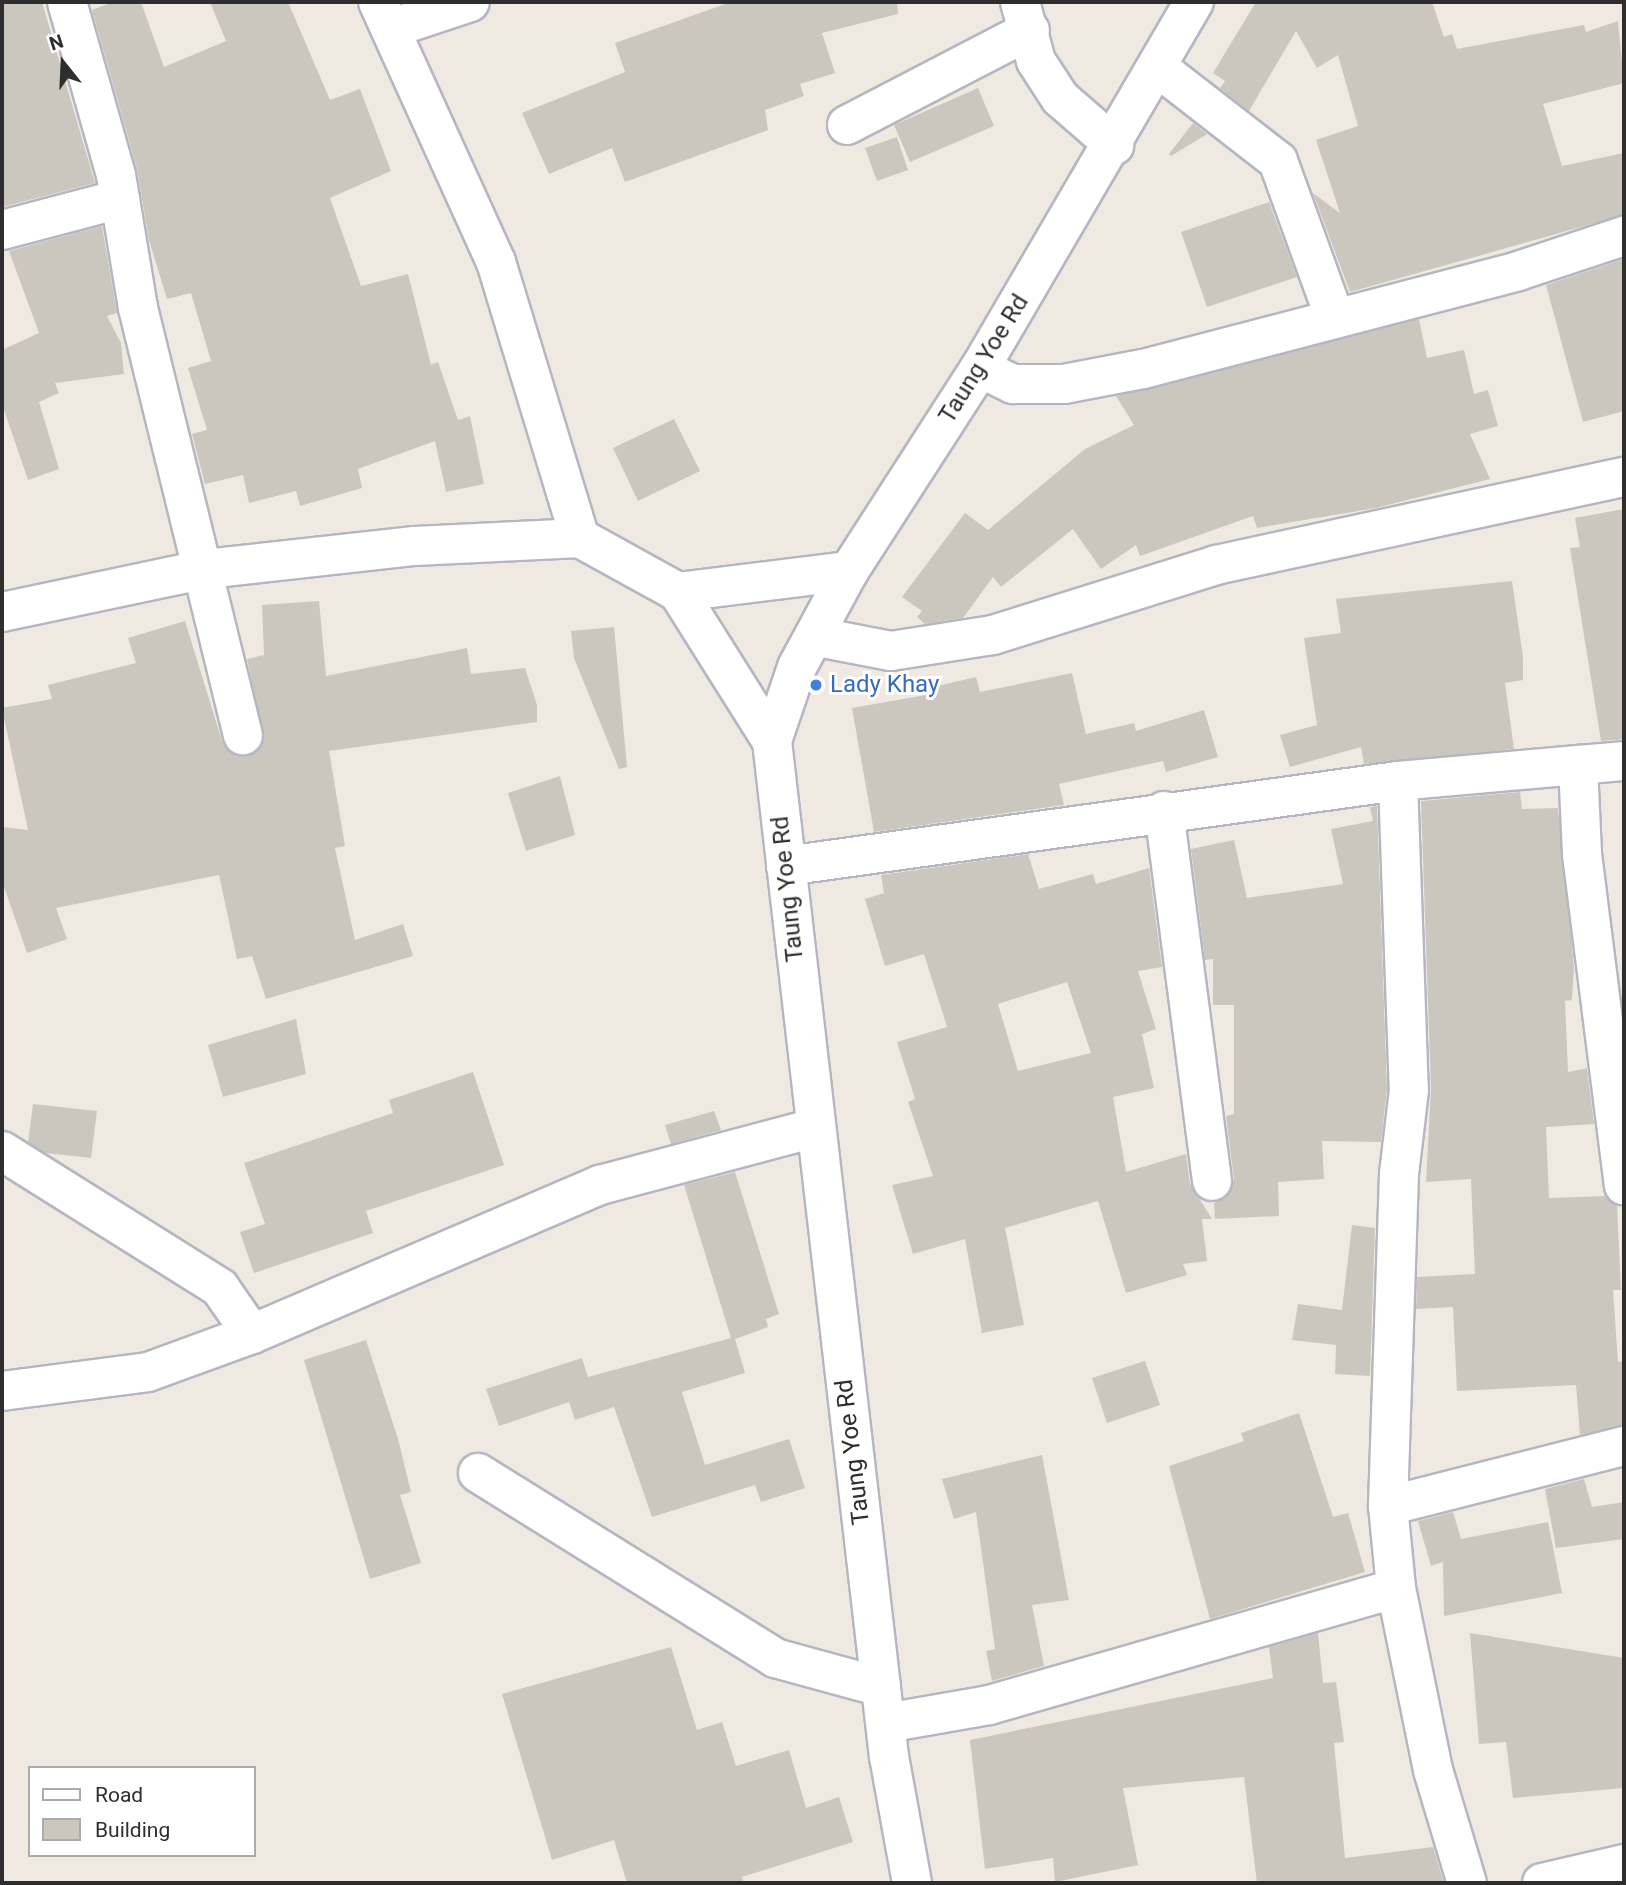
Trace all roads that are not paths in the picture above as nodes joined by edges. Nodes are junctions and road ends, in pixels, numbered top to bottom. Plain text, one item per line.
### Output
1 (67, 2) edge
2 (470, 2) edge
3 (1194, 2) edge
4 (385, 15) edge
5 (1025, 16) edge
6 (1157, 68) junction
7 (847, 125) dead end
8 (1114, 145) junction
9 (120, 199) junction
10 (2, 230) edge
11 (1624, 236) edge
12 (1334, 316) junction
13 (980, 368) junction
14 (1624, 477) edge
15 (580, 538) junction
16 (206, 569) junction
17 (849, 571) junction
18 (678, 592) junction
19 (7, 600) edge
20 (818, 637) junction
21 (243, 735) dead end
22 (772, 741) junction
23 (1624, 761) edge
24 (1578, 765) junction
25 (1398, 781) junction
26 (1164, 811) junction
27 (786, 866) junction
28 (814, 1128) junction
29 (2, 1151) edge
30 (1212, 1181) dead end
31 (1624, 1185) edge
32 (252, 1334) junction
33 (2, 1391) edge
34 (1624, 1446) edge
35 (478, 1474) dead end
36 (1388, 1506) junction
37 (1396, 1588) junction
38 (883, 1705) junction
39 (1624, 1864) edge
40 (912, 1883) edge
41 (1467, 1883) edge
42 (1542, 1883) edge

1 - 9 street
2 - 4 street
3 - 6 street, Taung Yoe Rd
4 - 15 street
5 - 7 street
5 - 8 street
6 - 8 street, Taung Yoe Rd
6 - 12 street
8 - 13 street, Taung Yoe Rd
9 - 10 street
9 - 16 street
11 - 12 street
12 - 13 street
13 - 17 street, Taung Yoe Rd
14 - 20 street
15 - 16 street
15 - 18 street
16 - 19 street
16 - 21 street
17 - 18 street
17 - 20 street, Taung Yoe Rd
18 - 22 street
20 - 22 street, Taung Yoe Rd
22 - 27 street, Taung Yoe Rd
23 - 24 street
24 - 25 street
24 - 31 street
25 - 26 street
25 - 36 street
26 - 27 street
26 - 30 street
27 - 28 street, Taung Yoe Rd
28 - 32 street
28 - 38 street, Taung Yoe Rd
29 - 32 street
32 - 33 street
34 - 36 street
35 - 38 street
36 - 37 street
37 - 38 street
37 - 41 street
38 - 40 street, Taung Yoe Rd
39 - 42 street

